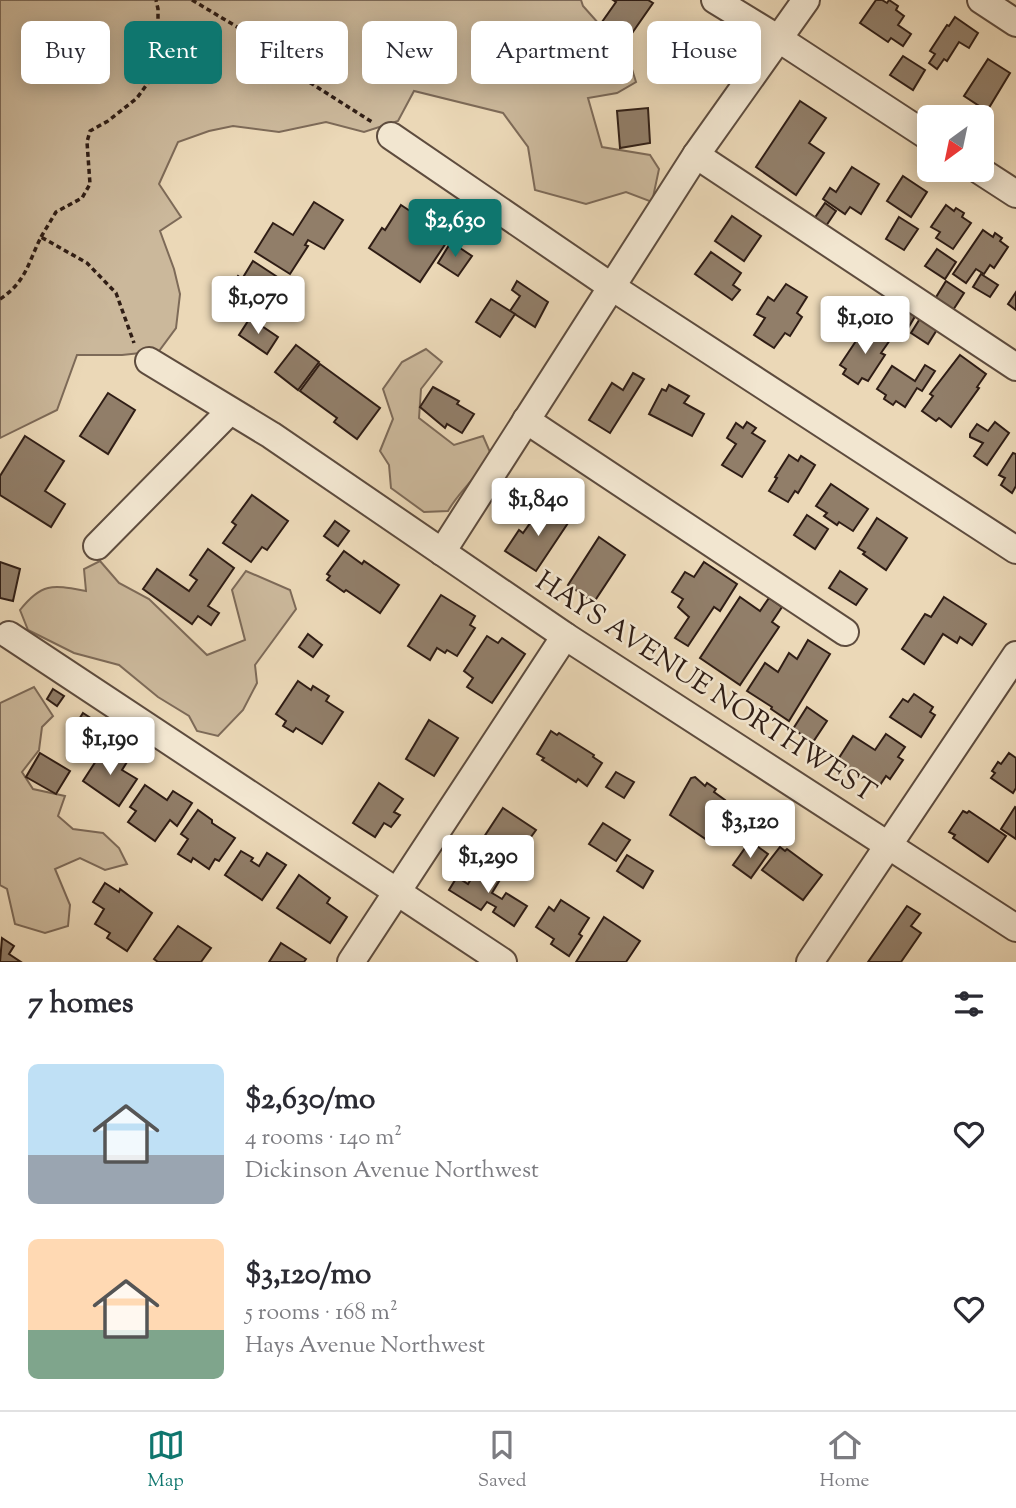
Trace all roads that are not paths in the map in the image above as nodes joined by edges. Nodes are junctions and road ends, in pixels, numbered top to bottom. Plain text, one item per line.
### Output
1 (715, 0) edge
2 (806, 0) edge
3 (981, 0) edge
4 (1016, 23) edge
5 (779, 39) junction
6 (917, 129) edge
7 (391, 136) road end
8 (696, 155) junction
9 (994, 180) edge
10 (1016, 194) edge
11 (612, 286) junction
12 (149, 361) road end
13 (1016, 367) edge
14 (230, 411) junction
15 (526, 420) junction
16 (97, 546) dead end
17 (1016, 550) edge
18 (442, 552) junction
19 (845, 632) dead end
20 (9, 635) dead end
21 (565, 636) junction
22 (1016, 655) edge
23 (888, 845) junction
24 (398, 893) junction
25 (1016, 928) edge
26 (351, 962) edge
27 (503, 962) edge
28 (810, 962) edge

1 - 5 street
2 - 5 street
3 - 4 street
5 - 6 street
5 - 8 street
7 - 11 street
8 - 11 street
8 - 13 street
9 - 10 street
11 - 15 street
11 - 17 street
12 - 14 street, HAYS AVENUE NORTHWEST
14 - 16 street
14 - 18 street, HAYS AVENUE NORTHWEST
15 - 18 street
15 - 19 street
18 - 21 street, HAYS AVENUE NORTHWEST
20 - 24 street
21 - 23 street, HAYS AVENUE NORTHWEST
21 - 24 street
22 - 23 street
23 - 25 street, HAYS AVENUE NORTHWEST
23 - 28 street
24 - 26 street
24 - 27 street

